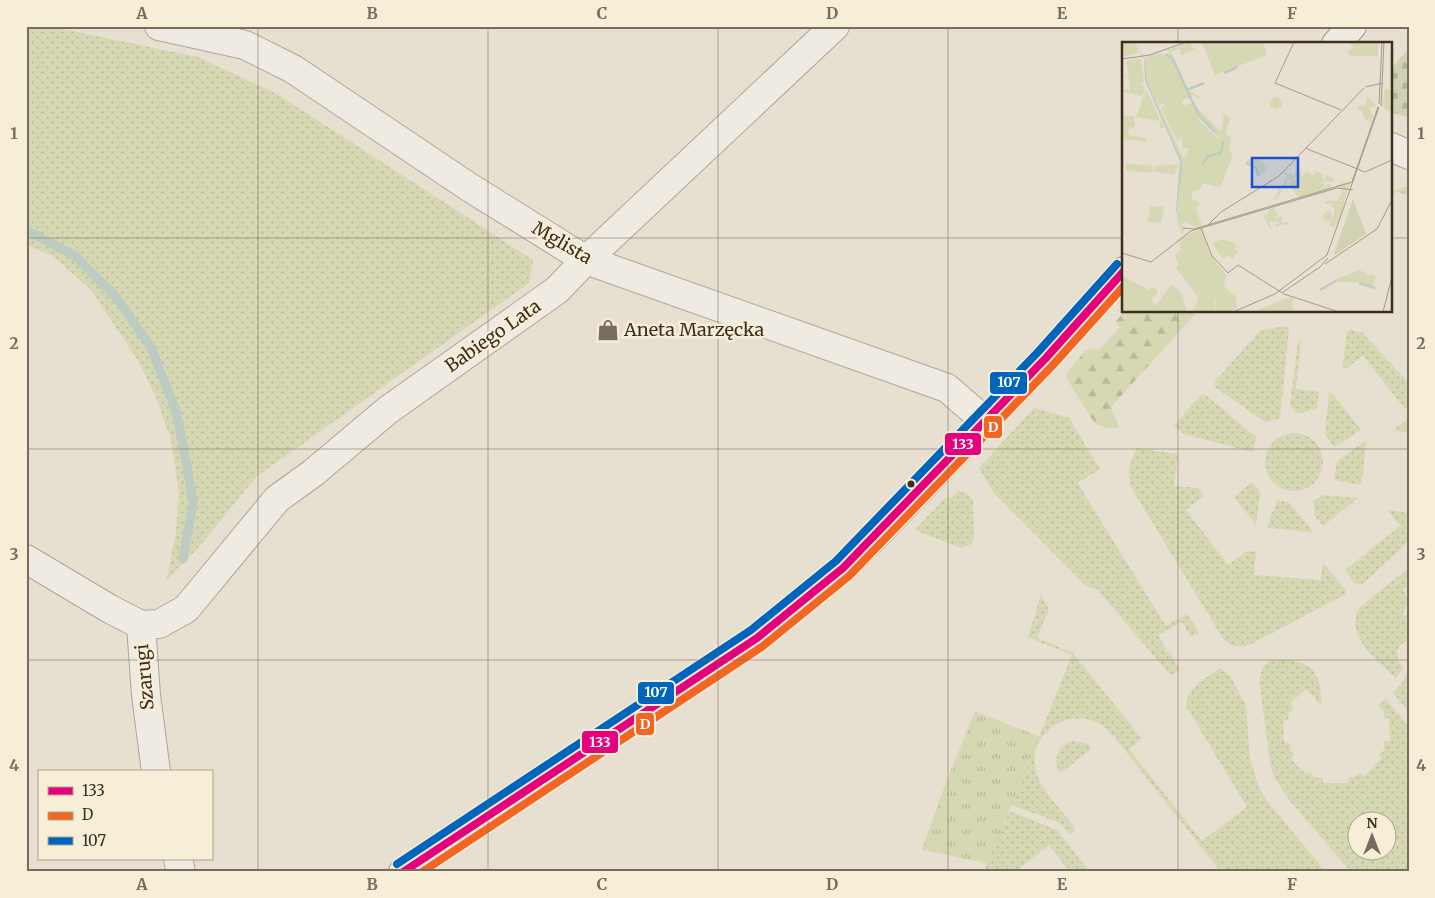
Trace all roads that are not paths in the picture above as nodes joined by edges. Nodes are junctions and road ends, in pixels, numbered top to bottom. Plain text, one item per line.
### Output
1 (159, 26) edge
2 (835, 26) edge
3 (1352, 26) edge
4 (1338, 42) edge
5 (1392, 147) edge
6 (1409, 155) edge
7 (586, 260) junction
8 (1122, 273) edge
9 (985, 421) junction
10 (26, 559) edge
11 (141, 625) junction
12 (156, 770) edge
13 (403, 872) edge

1 - 7 street, Mglista
2 - 7 street, Babiego Lata
3 - 4 street
5 - 6 street
7 - 9 street, Mglista
7 - 11 street, Babiego Lata
8 - 9 street
9 - 13 street
10 - 11 street, Szarugi
11 - 12 street, Szarugi

